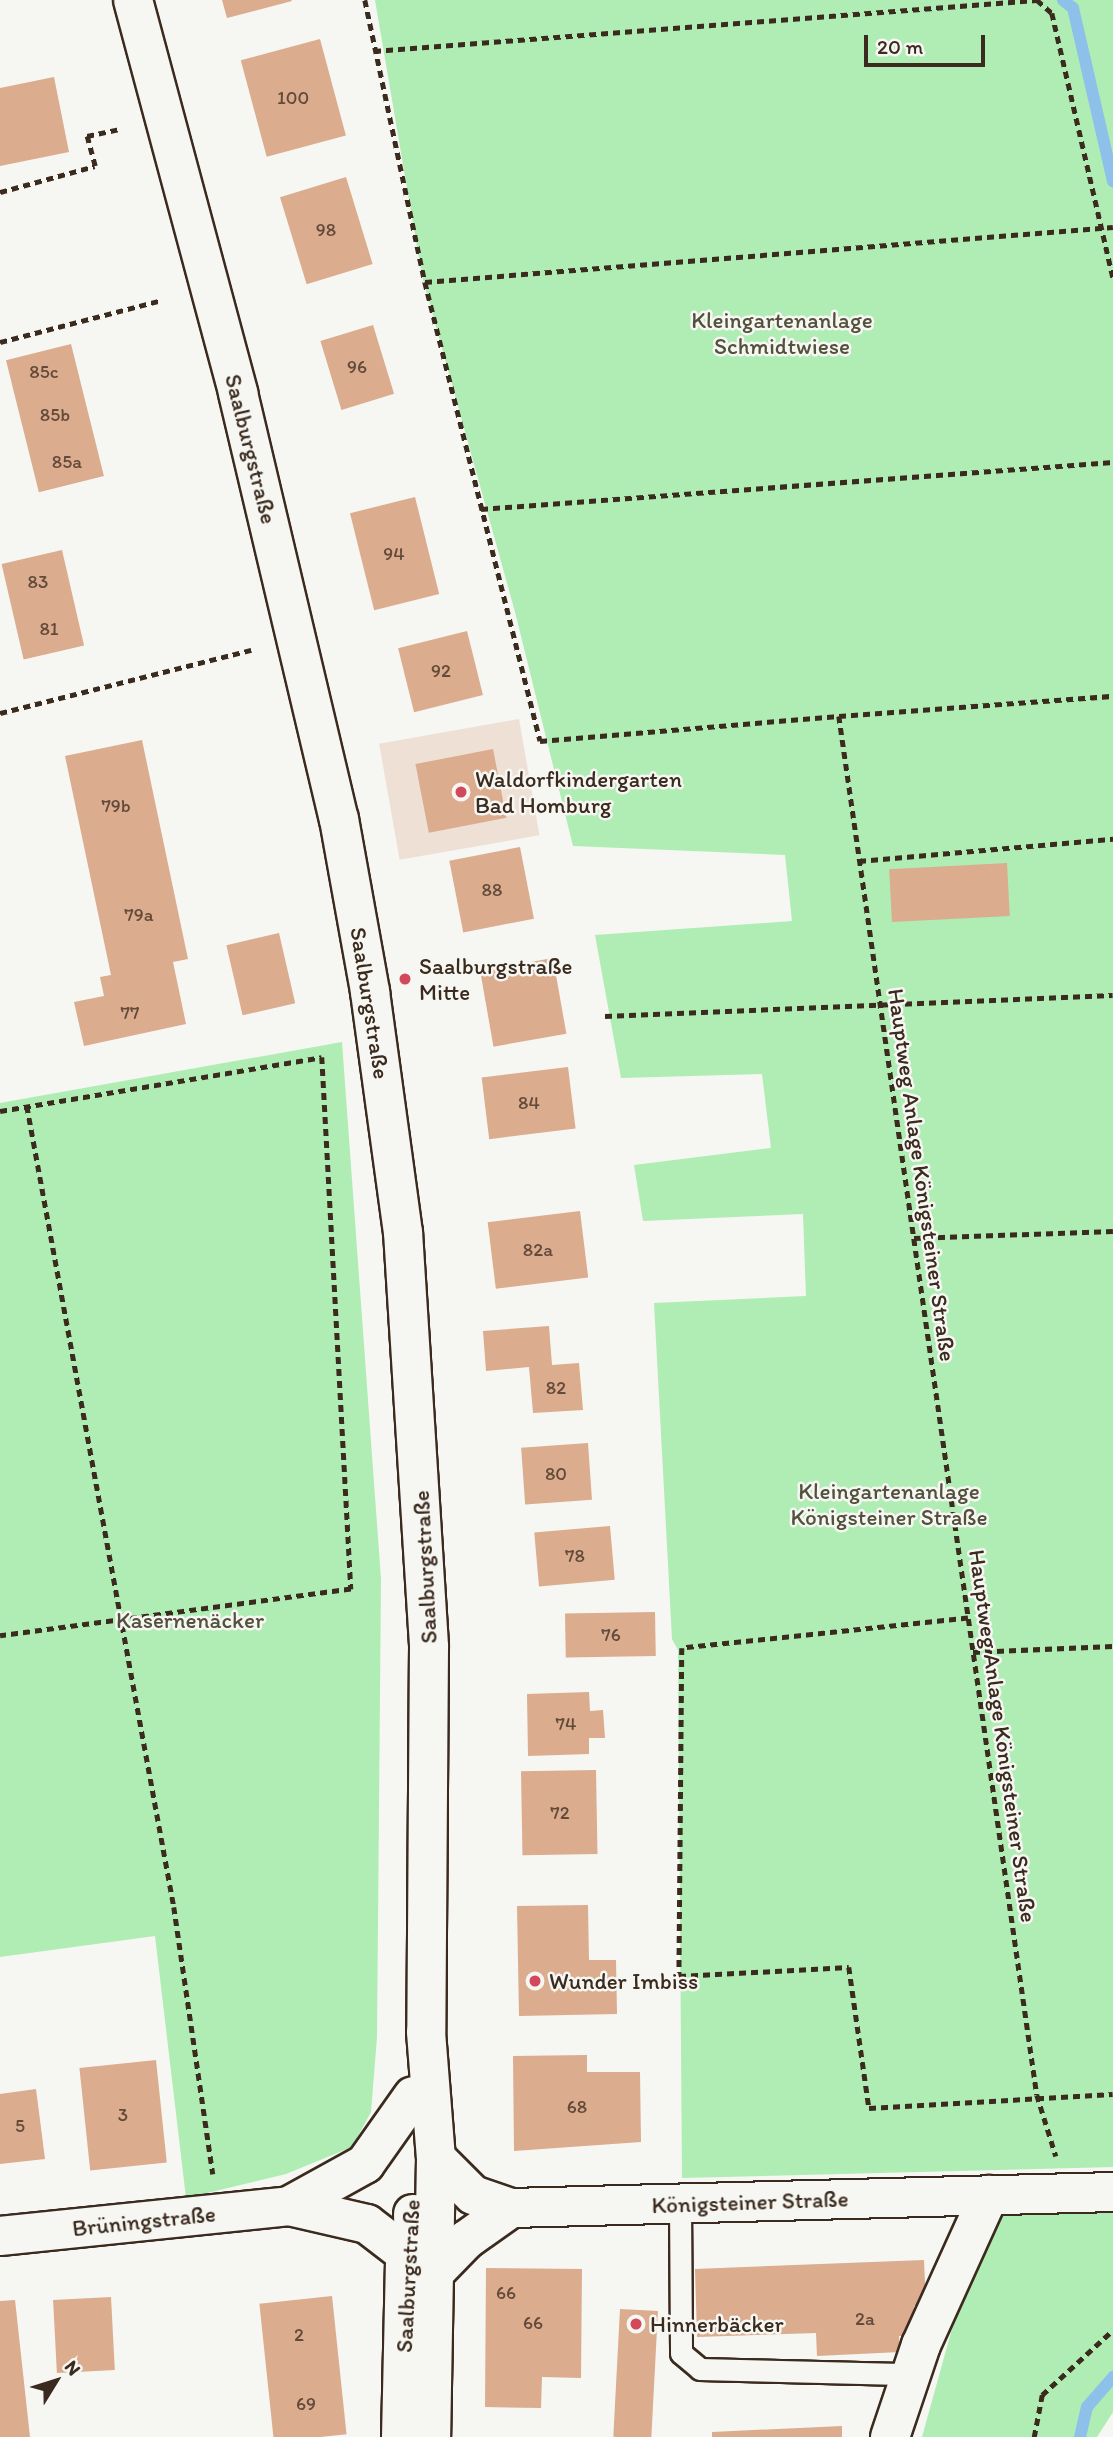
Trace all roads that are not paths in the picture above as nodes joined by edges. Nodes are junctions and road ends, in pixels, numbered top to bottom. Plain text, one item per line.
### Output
1 (133, 0) edge
2 (426, 2032) junction
3 (413, 2095) junction
4 (436, 2158) junction
5 (1113, 2192) edge
6 (989, 2195) junction
7 (680, 2203) junction
8 (289, 2206) junction
9 (511, 2208) junction
10 (0, 2236) edge
11 (424, 2266) junction
12 (911, 2374) junction
13 (401, 2437) edge
14 (431, 2437) edge
15 (890, 2437) edge

1 - 2 street, Saalburgstraße
2 - 3 street, Saalburgstraße
2 - 4 street, Saalburgstraße
3 - 8 street, Brüningstraße
3 - 11 street, Saalburgstraße
4 - 9 street, Königsteiner Straße
4 - 11 street, Saalburgstraße
5 - 6 street, Königsteiner Straße
6 - 7 street, Königsteiner Straße
6 - 12 street
7 - 9 street, Königsteiner Straße
7 - 12 lane
8 - 10 street, Brüningstraße
8 - 11 street, Brüningstraße
9 - 11 street
11 - 13 street, Saalburgstraße
11 - 14 street, Saalburgstraße
12 - 15 street

